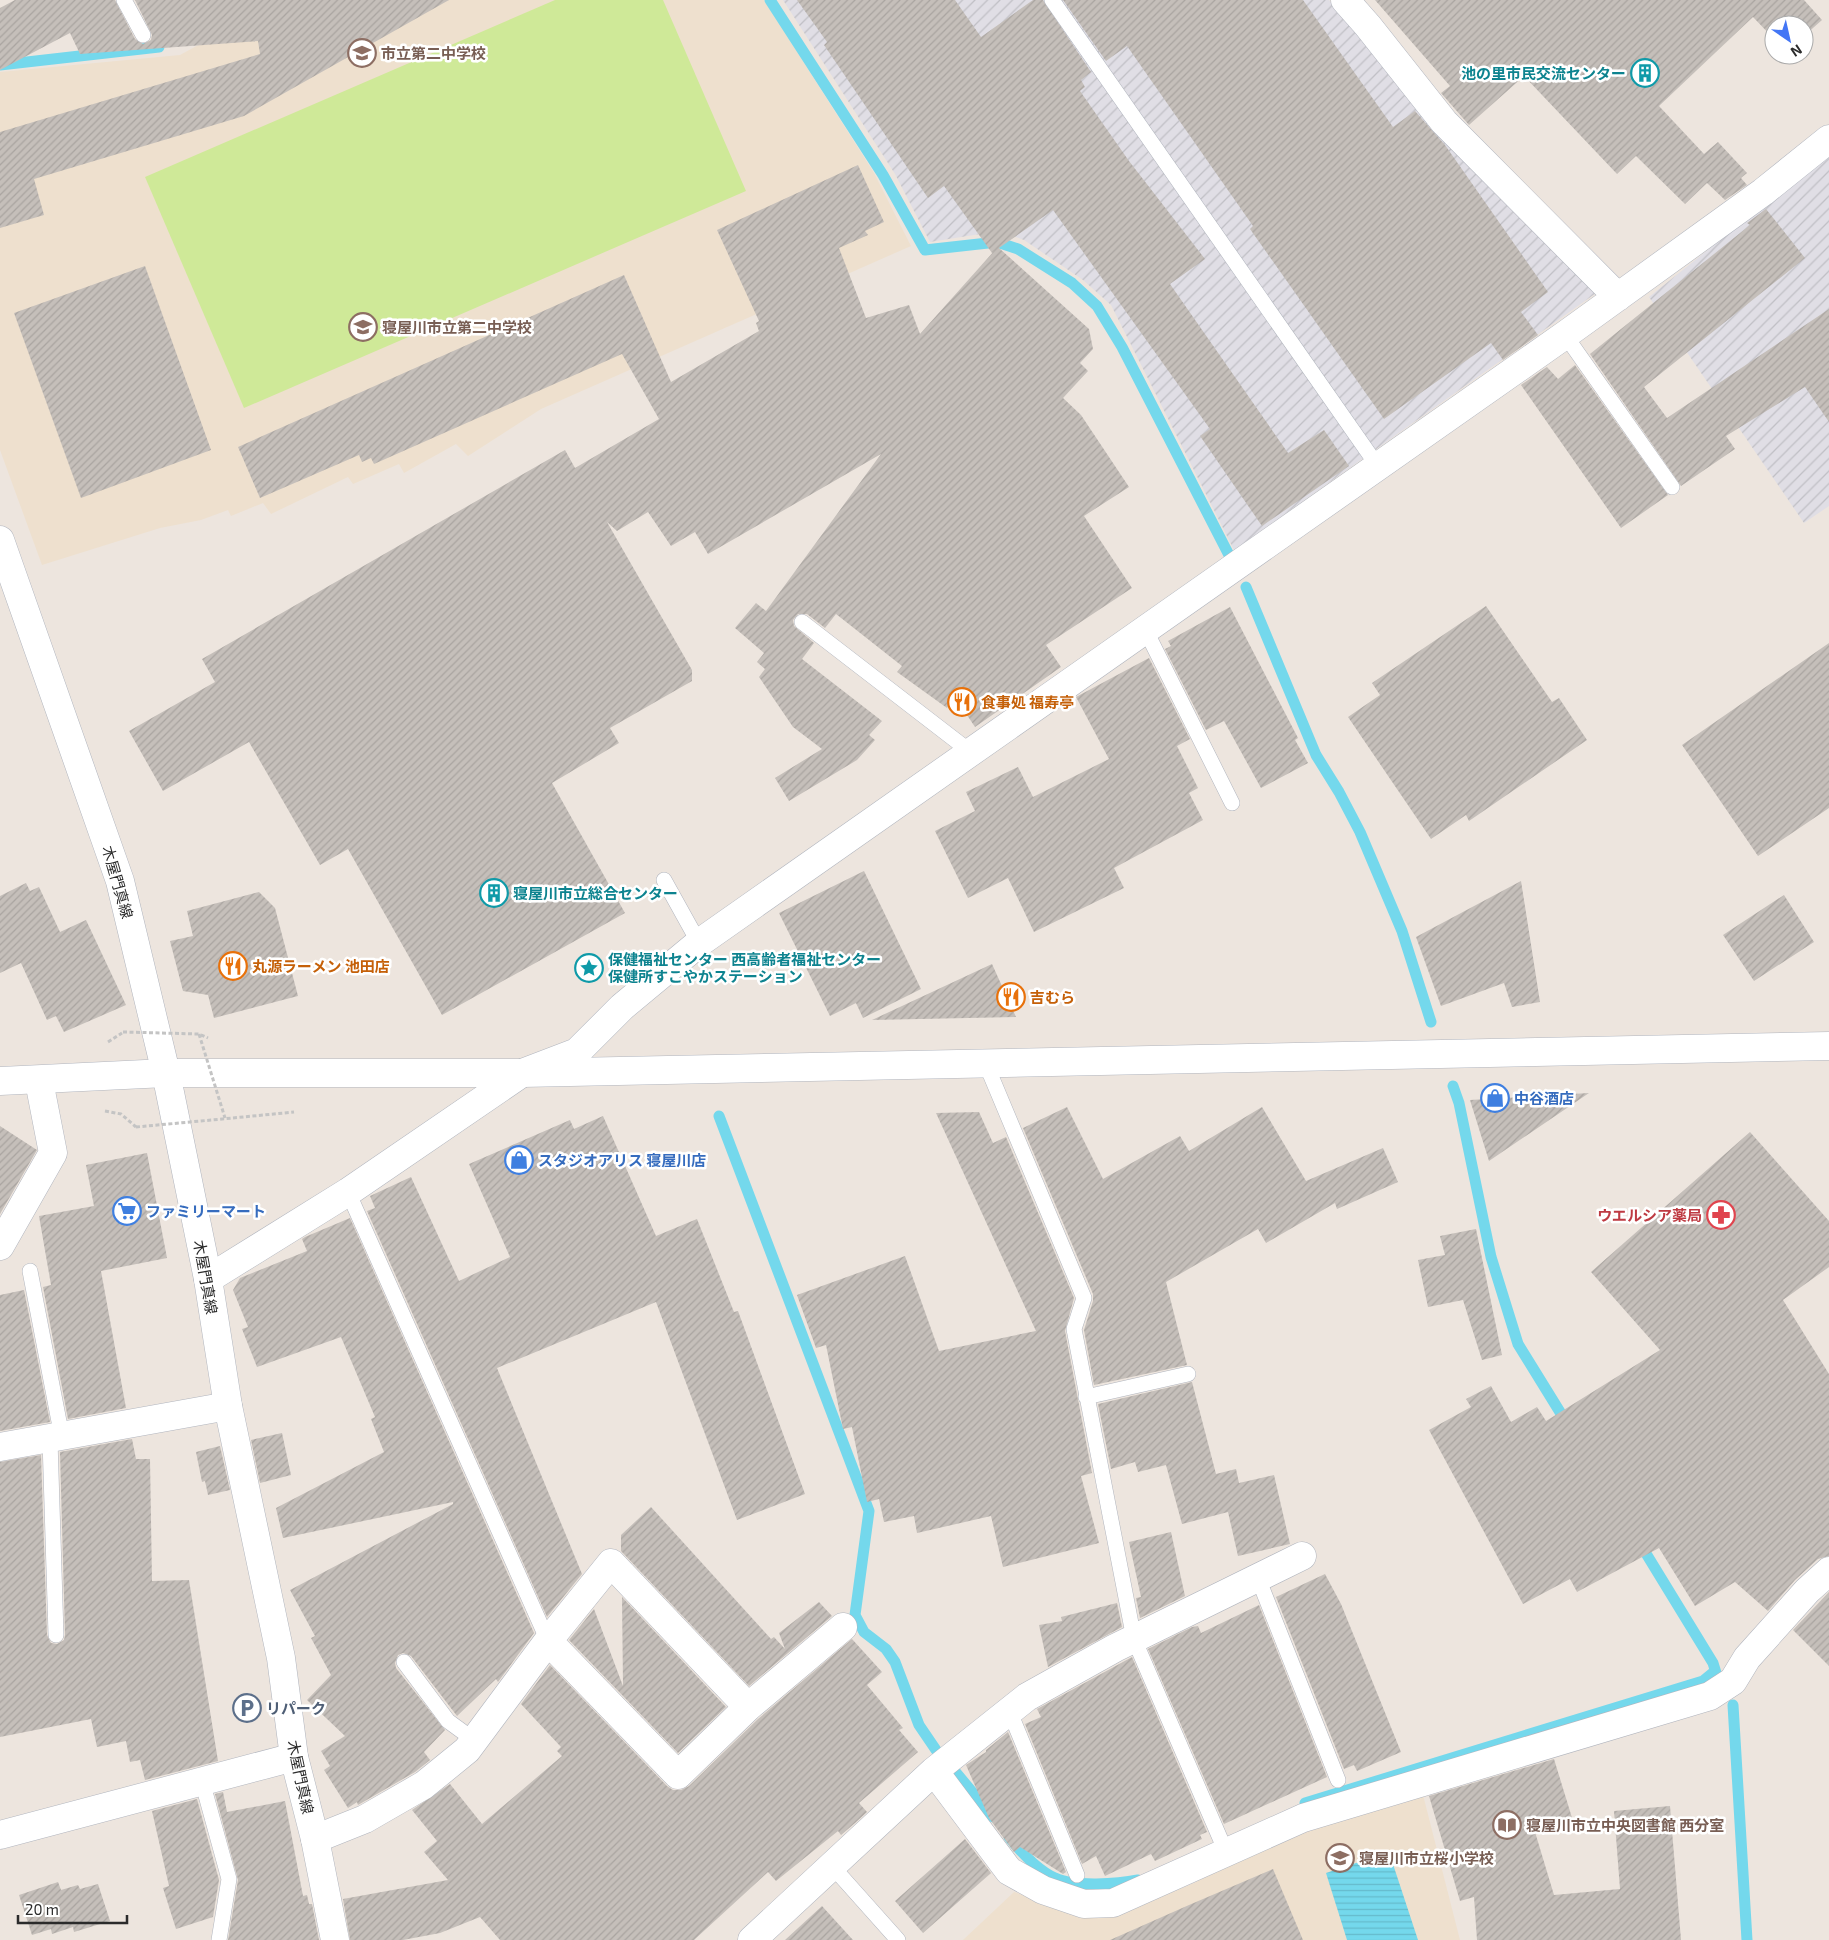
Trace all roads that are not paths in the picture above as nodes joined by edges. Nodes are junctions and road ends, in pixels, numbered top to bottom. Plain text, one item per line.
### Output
1 (124, 0) edge
2 (1052, 0) edge
3 (1345, 0) edge
4 (143, 35) dead end
5 (1829, 139) edge
6 (1618, 298) junction
7 (1566, 335) junction
8 (1379, 468) junction
9 (1672, 487) dead end
10 (0, 540) edge
11 (802, 622) dead end
12 (1146, 631) junction
13 (972, 752) junction
14 (1232, 803) dead end
15 (664, 880) dead end
16 (699, 943) junction
17 (1829, 1046) edge
18 (986, 1064) junction
19 (166, 1073) junction
20 (522, 1073) junction
21 (0, 1081) edge
22 (39, 1081) junction
23 (348, 1192) junction
24 (0, 1246) edge
25 (30, 1271) dead end
26 (208, 1280) junction
27 (1188, 1374) dead end
28 (1086, 1397) junction
29 (228, 1406) junction
30 (56, 1438) junction
31 (0, 1447) edge
32 (1302, 1556) dead end
33 (1829, 1571) edge
34 (1258, 1578) junction
35 (843, 1627) dead end
36 (56, 1635) dead end
37 (1134, 1639) junction
38 (548, 1641) junction
39 (404, 1662) dead end
40 (748, 1707) junction
41 (1009, 1710) junction
42 (474, 1740) junction
43 (294, 1757) junction
44 (934, 1771) junction
45 (1338, 1780) dead end
46 (202, 1781) junction
47 (0, 1835) edge
48 (315, 1839) junction
49 (1221, 1842) junction
50 (832, 1866) junction
51 (1077, 1875) dead end
52 (219, 1940) edge
53 (336, 1940) edge
54 (752, 1940) edge
55 (898, 1940) edge

1 - 4 lane
2 - 8 lane
3 - 6 street
5 - 6 street
6 - 7 street
7 - 8 street
7 - 9 lane
8 - 12 street
10 - 19 street, 木屋門真線
11 - 13 lane
12 - 13 street
12 - 14 lane
13 - 16 street
15 - 16 lane
16 - 20 street
17 - 18 street
18 - 20 street
18 - 28 lane
19 - 20 street
19 - 22 street
19 - 26 street, 木屋門真線
20 - 23 street
21 - 22 street
22 - 24 street
23 - 26 street
23 - 38 lane
25 - 30 lane
26 - 29 street, 木屋門真線
27 - 28 lane
28 - 37 lane
29 - 30 street
29 - 43 street, 木屋門真線
30 - 31 street
30 - 36 lane
32 - 34 street
33 - 49 street
34 - 37 street
34 - 45 lane
35 - 40 street
37 - 41 street
37 - 49 lane
38 - 40 street
38 - 40 street
38 - 42 street
39 - 42 lane
41 - 44 street
41 - 51 lane
42 - 48 street
43 - 46 street
43 - 48 street, 木屋門真線
44 - 49 street
44 - 50 street
46 - 47 street
46 - 52 lane
48 - 53 street, 木屋門真線
50 - 54 street
50 - 55 lane

